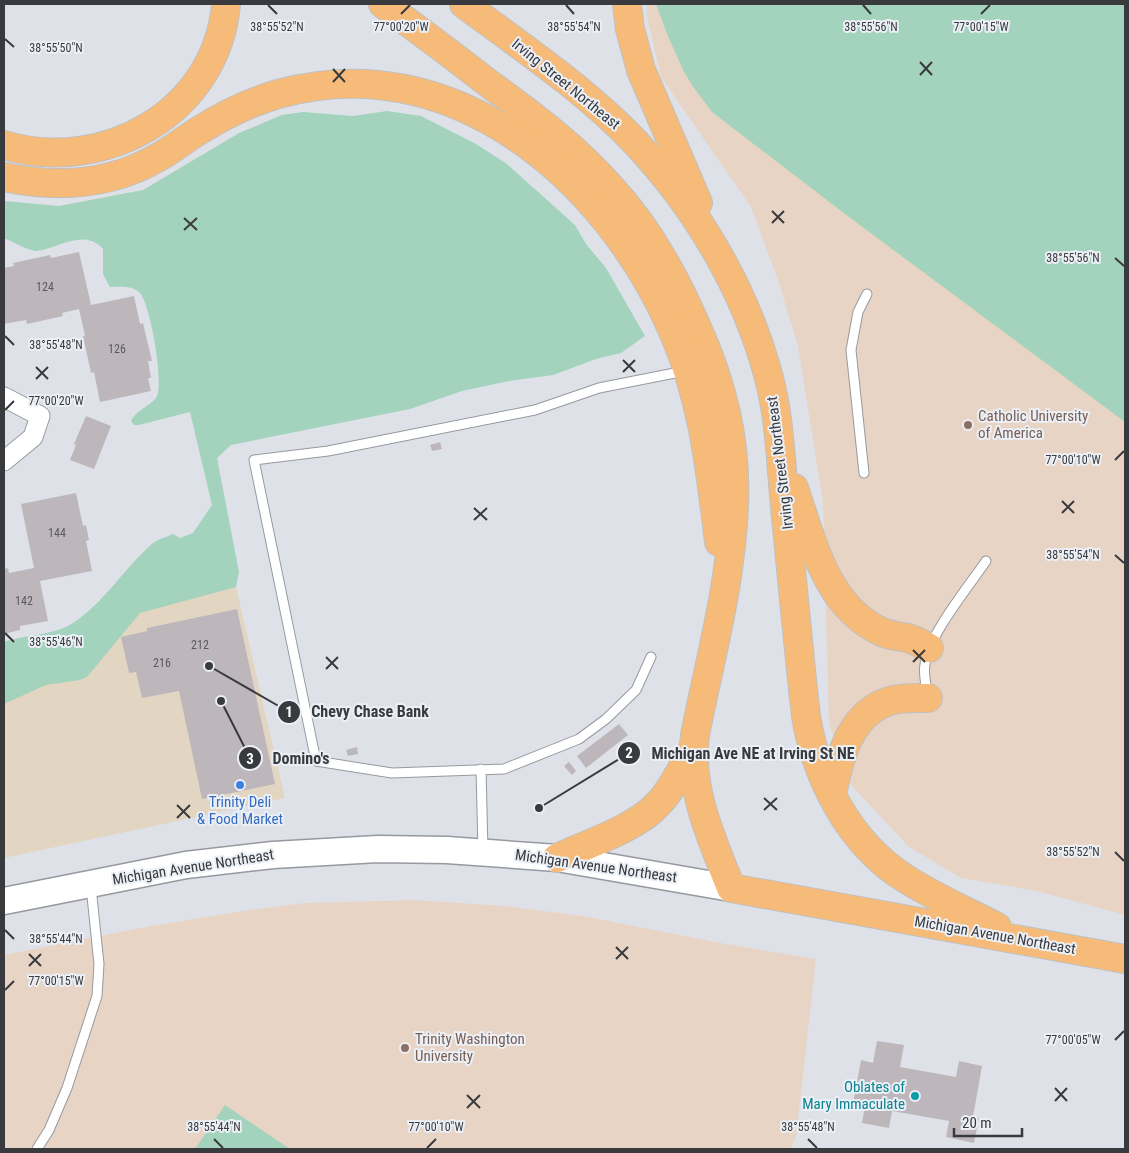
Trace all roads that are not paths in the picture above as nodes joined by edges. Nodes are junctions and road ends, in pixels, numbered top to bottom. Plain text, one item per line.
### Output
1 (226, 4) edge
2 (383, 4) edge
3 (464, 4) edge
4 (627, 4) edge
5 (4, 145) edge
6 (4, 177) edge
7 (730, 276) junction
8 (867, 294) dead end
9 (688, 371) junction
10 (4, 397) edge
11 (778, 439) junction
12 (4, 461) edge
13 (864, 473) dead end
14 (986, 561) dead end
15 (725, 592) junction
16 (929, 648) junction
17 (652, 656) dead end
18 (928, 698) joint
19 (693, 749) junction
20 (480, 769) junction
21 (832, 795) junction
22 (483, 851) junction
23 (557, 858) junction
24 (90, 883) junction
25 (731, 888) junction
26 (4, 901) edge
27 (1020, 939) junction
28 (1125, 959) edge
29 (37, 1149) edge

1 - 5 main road
2 - 15 main road
3 - 7 main road, Irving Street Northeast
4 - 7 main road
6 - 9 main road
7 - 11 main road, Irving Street Northeast
8 - 13 lane
9 - 15 main road
9 - 20 lane
10 - 12 street
11 - 16 main road
11 - 21 main road, Irving Street Northeast
14 - 16 lane
15 - 19 main road
16 - 18 lane
17 - 20 lane
18 - 21 main road
19 - 23 main road
19 - 25 main road
20 - 22 lane
21 - 27 main road, Irving Street Northeast
22 - 23 main road, Michigan Avenue Northeast
22 - 24 main road, Michigan Avenue Northeast
23 - 25 main road, Michigan Avenue Northeast
24 - 26 main road, Michigan Avenue Northeast
24 - 29 lane
25 - 27 main road, Michigan Avenue Northeast
27 - 28 main road, Michigan Avenue Northeast

